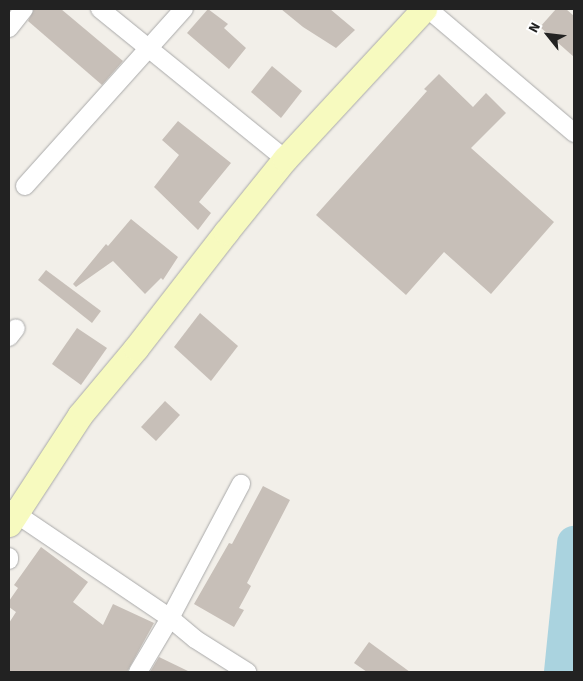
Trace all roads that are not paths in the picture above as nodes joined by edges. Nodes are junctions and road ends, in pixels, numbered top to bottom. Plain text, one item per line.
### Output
1 (24, 9) edge
2 (100, 9) edge
3 (184, 9) edge
4 (426, 9) edge
5 (9, 28) edge
6 (149, 49) junction
7 (574, 132) edge
8 (285, 159) junction
9 (25, 186) dead end
10 (241, 484) dead end
11 (11, 515) edge
12 (9, 556) edge
13 (9, 560) edge
14 (170, 618) junction
15 (138, 672) edge
16 (247, 672) edge

1 - 5 street
2 - 6 street
3 - 6 street
4 - 7 street
4 - 8 main road
6 - 8 street
6 - 9 street
8 - 11 main road
10 - 14 street
11 - 14 street
12 - 13 street
14 - 15 street
14 - 16 street

